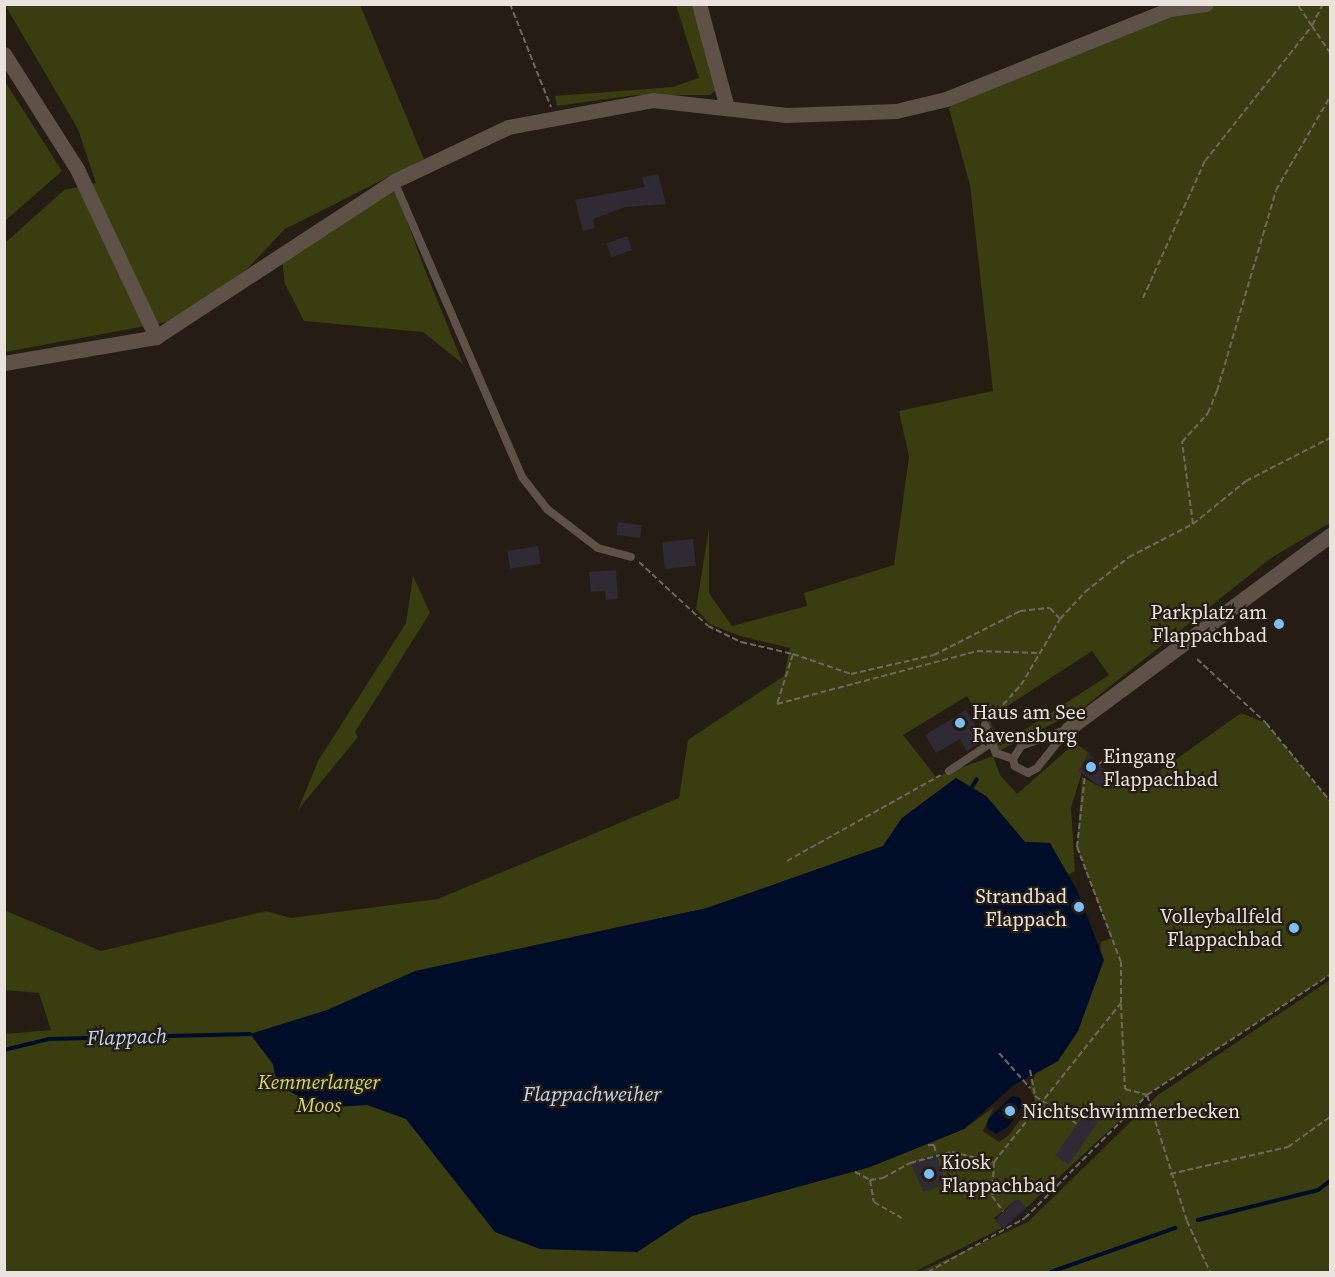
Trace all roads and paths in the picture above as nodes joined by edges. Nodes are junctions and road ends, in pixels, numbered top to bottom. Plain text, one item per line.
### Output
1 (510, 4) edge
2 (699, 4) edge
3 (1206, 4) edge
4 (1297, 4) edge
5 (1323, 4) edge
6 (1312, 26) junction
7 (1330, 52) edge
8 (4, 54) edge
9 (1330, 96) edge
10 (728, 108) junction
11 (554, 115) junction
12 (394, 181) junction
13 (1143, 298) dead end
14 (156, 338) junction
15 (4, 363) edge
16 (1330, 438) edge
17 (1193, 524) junction
18 (1330, 535) edge
19 (631, 557) joint
20 (1060, 619) junction
21 (1037, 653) junction
22 (793, 654) junction
23 (1197, 659) dead end
24 (985, 724) joint
25 (1068, 729) junction
26 (991, 743) junction
27 (1013, 759) junction
28 (1104, 760) dead end
29 (1099, 764) dead end
30 (949, 771) joint
31 (1085, 775) dead end
32 (1330, 801) edge
33 (787, 861) dead end
34 (1330, 975) edge
35 (1121, 1002) junction
36 (999, 1053) dead end
37 (1030, 1070) dead end
38 (1030, 1088) junction
39 (1147, 1095) junction
40 (1044, 1101) junction
41 (1330, 1117) edge
42 (1077, 1124) dead end
43 (928, 1145) dead end
44 (936, 1154) junction
45 (994, 1162) junction
46 (855, 1172) dead end
47 (1170, 1174) junction
48 (870, 1180) junction
49 (1003, 1211) dead end
50 (902, 1218) dead end
51 (928, 1272) edge
52 (1210, 1272) edge

1 - 11 path
2 - 10 street
3 - 10 street
4 - 6 path
5 - 6 path
6 - 7 path
6 - 13 path
8 - 14 street
9 - 17 path
10 - 11 street
11 - 12 street
12 - 14 street
12 - 19 lane
14 - 15 street
16 - 17 path
17 - 20 path
18 - 25 street
19 - 22 path
20 - 21 path
20 - 22 path
21 - 22 path
21 - 24 path
23 - 32 path
24 - 26 lane
25 - 27 lane
25 - 27 lane
26 - 27 lane
26 - 30 lane
28 - 29 path
30 - 33 path
31 - 35 path
34 - 39 path
35 - 39 path
35 - 40 path
36 - 38 path
37 - 38 path
38 - 40 path
39 - 47 path
39 - 51 path
40 - 42 path
40 - 45 path
41 - 47 path
43 - 44 path
44 - 45 path
44 - 48 path
45 - 49 path
46 - 48 path
47 - 52 path
48 - 50 path

